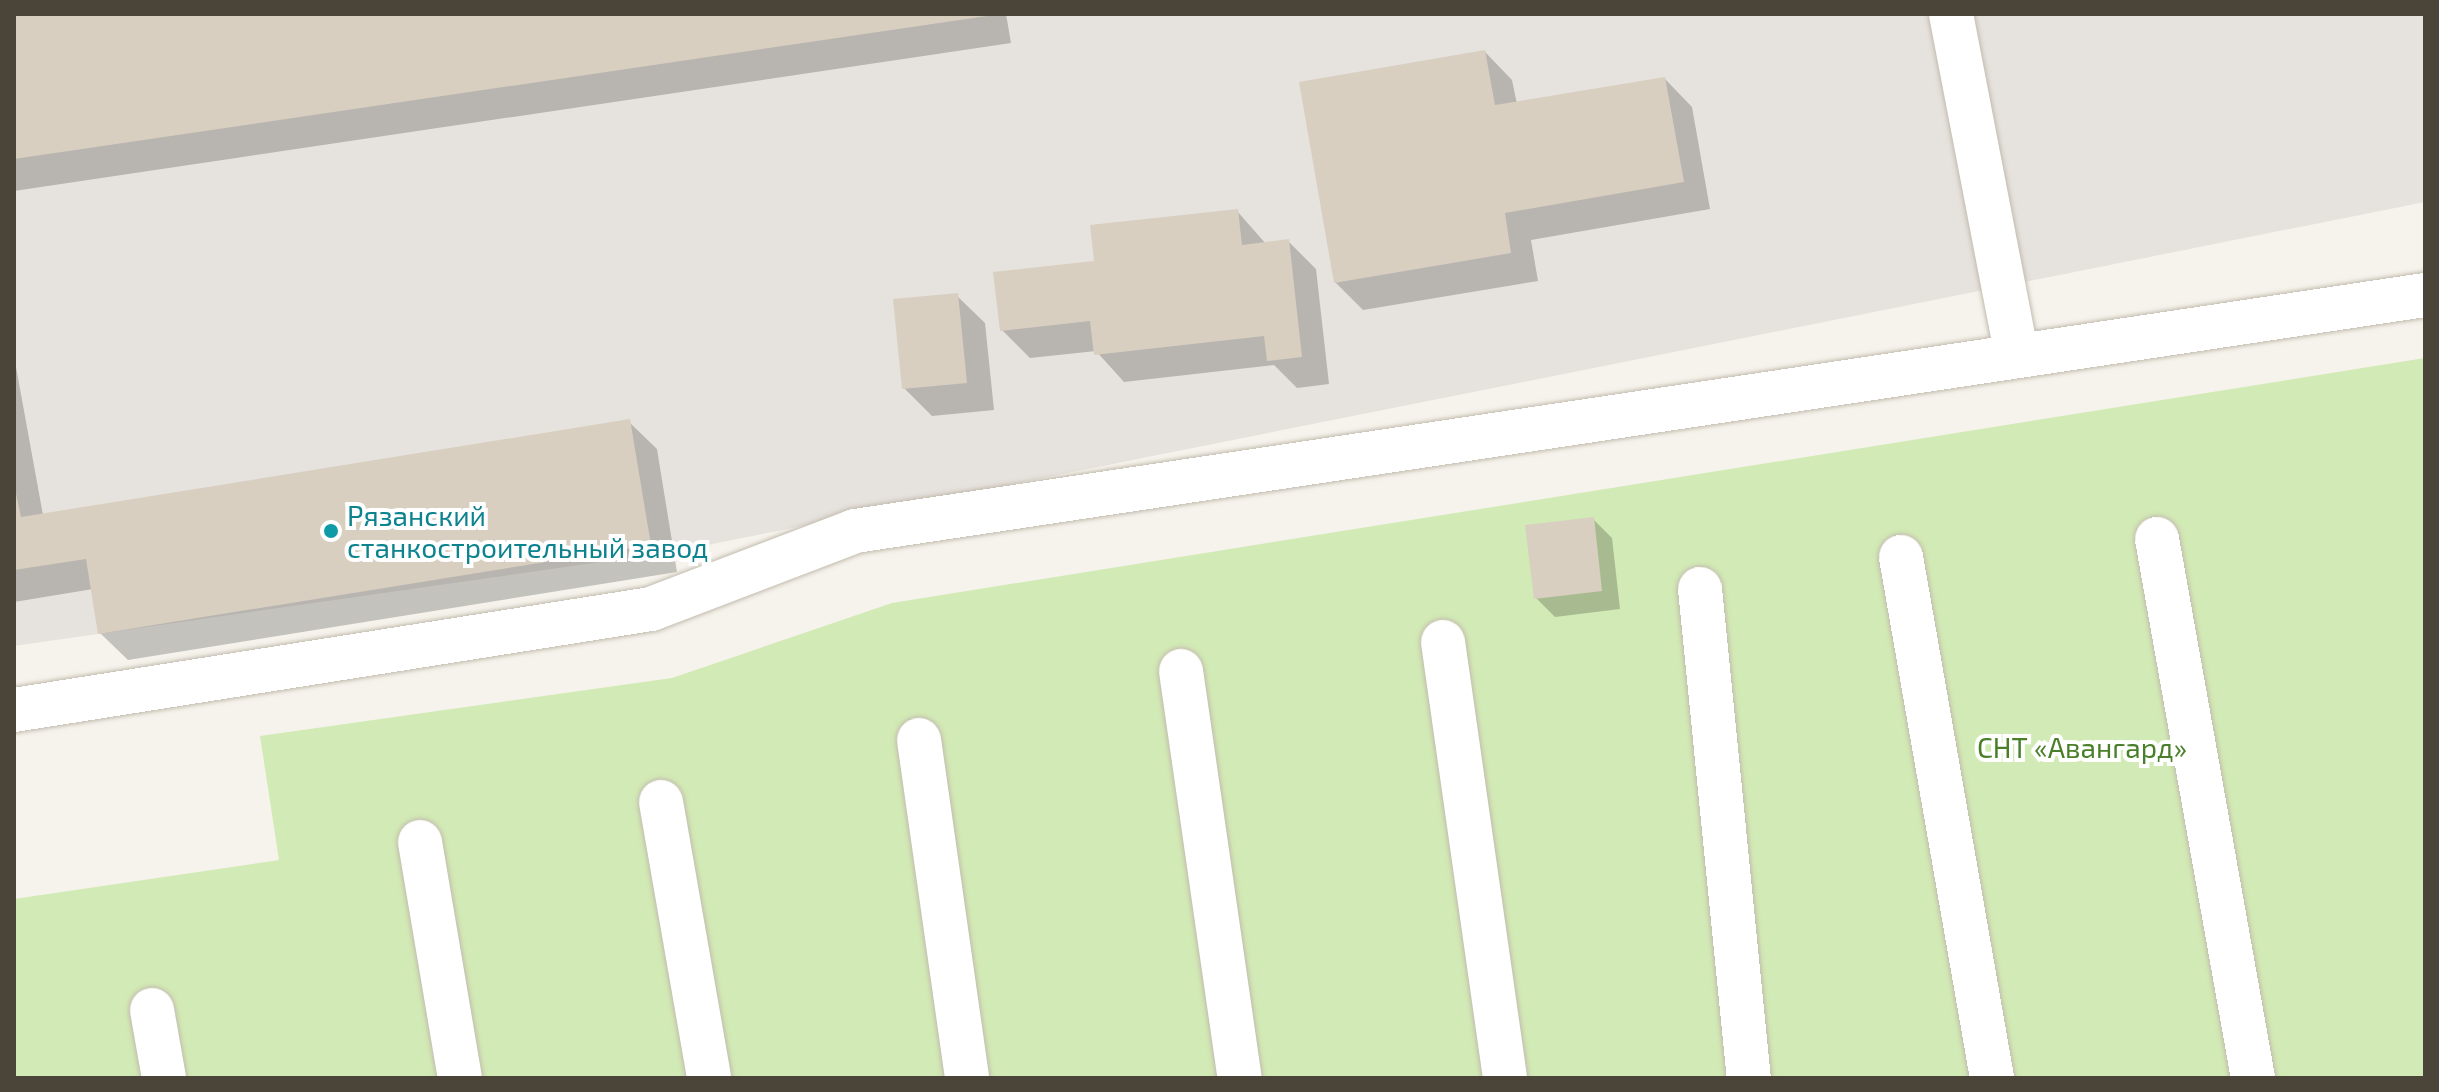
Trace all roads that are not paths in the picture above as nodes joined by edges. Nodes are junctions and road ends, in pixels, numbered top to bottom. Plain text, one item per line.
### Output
1 (1951, 14) edge
2 (2425, 295) edge
3 (2017, 356) junction
4 (2157, 539) dead end
5 (1901, 557) dead end
6 (1700, 589) dead end
7 (1443, 642) dead end
8 (1181, 671) dead end
9 (14, 710) edge
10 (919, 740) dead end
11 (661, 802) dead end
12 (420, 842) dead end
13 (152, 1010) dead end
14 (164, 1078) edge
15 (460, 1078) edge
16 (709, 1078) edge
17 (967, 1078) edge
18 (1240, 1078) edge
19 (1505, 1078) edge
20 (1749, 1078) edge
21 (1992, 1078) edge
22 (2253, 1078) edge

1 - 3 street
2 - 3 street
3 - 9 street
4 - 22 street
5 - 21 street
6 - 20 street
7 - 19 street
8 - 18 street
10 - 17 street
11 - 16 street
12 - 15 street
13 - 14 street

